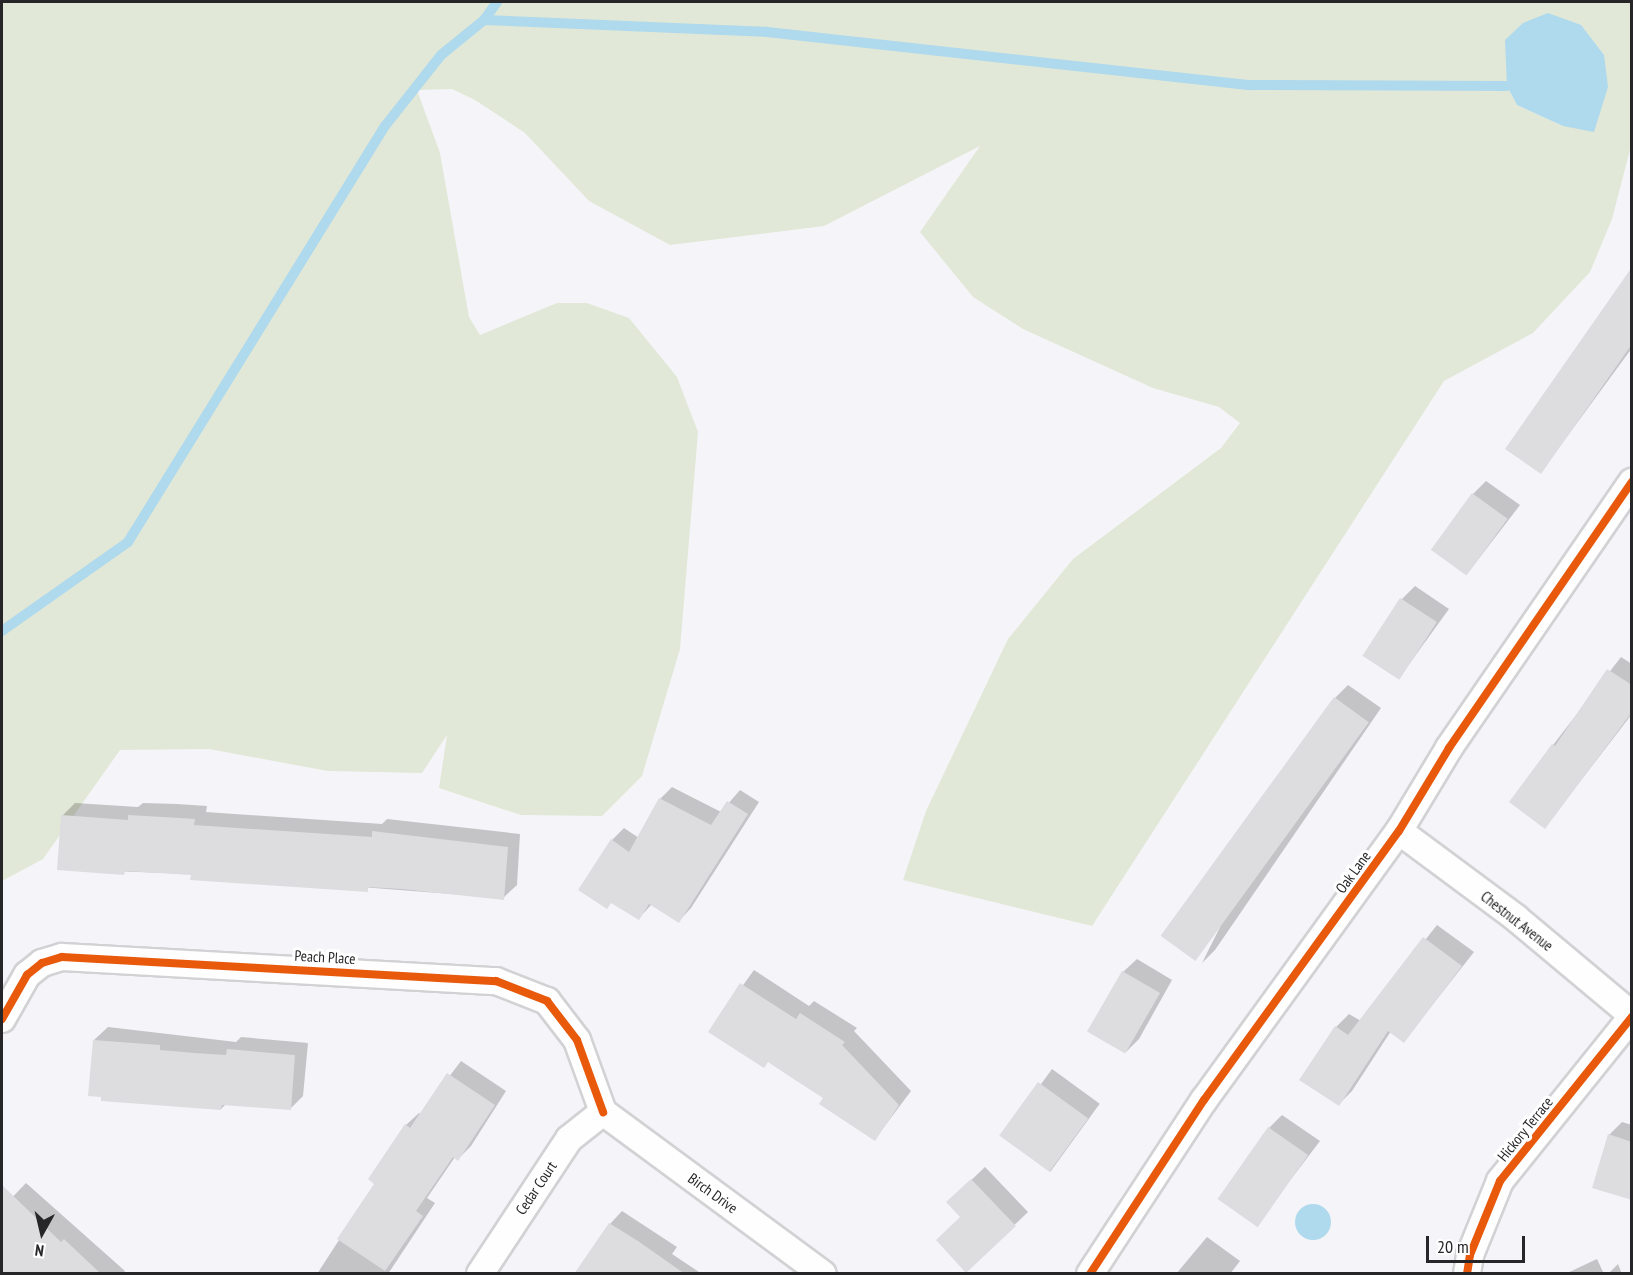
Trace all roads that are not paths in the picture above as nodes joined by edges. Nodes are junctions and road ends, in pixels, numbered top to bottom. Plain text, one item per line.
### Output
1 (1632, 482) edge
2 (1399, 831) junction
3 (1632, 1016) edge
4 (2, 1019) edge
5 (603, 1112) junction
6 (480, 1274) edge
7 (823, 1274) edge
8 (1090, 1274) edge
9 (1467, 1274) edge

1 - 2 street, Oak Lane
2 - 3 street, Chestnut Avenue
2 - 8 street, Oak Lane
3 - 9 street, Hickory Terrace
4 - 5 street, Peach Place
5 - 6 street, Cedar Court
5 - 7 street, Birch Drive

